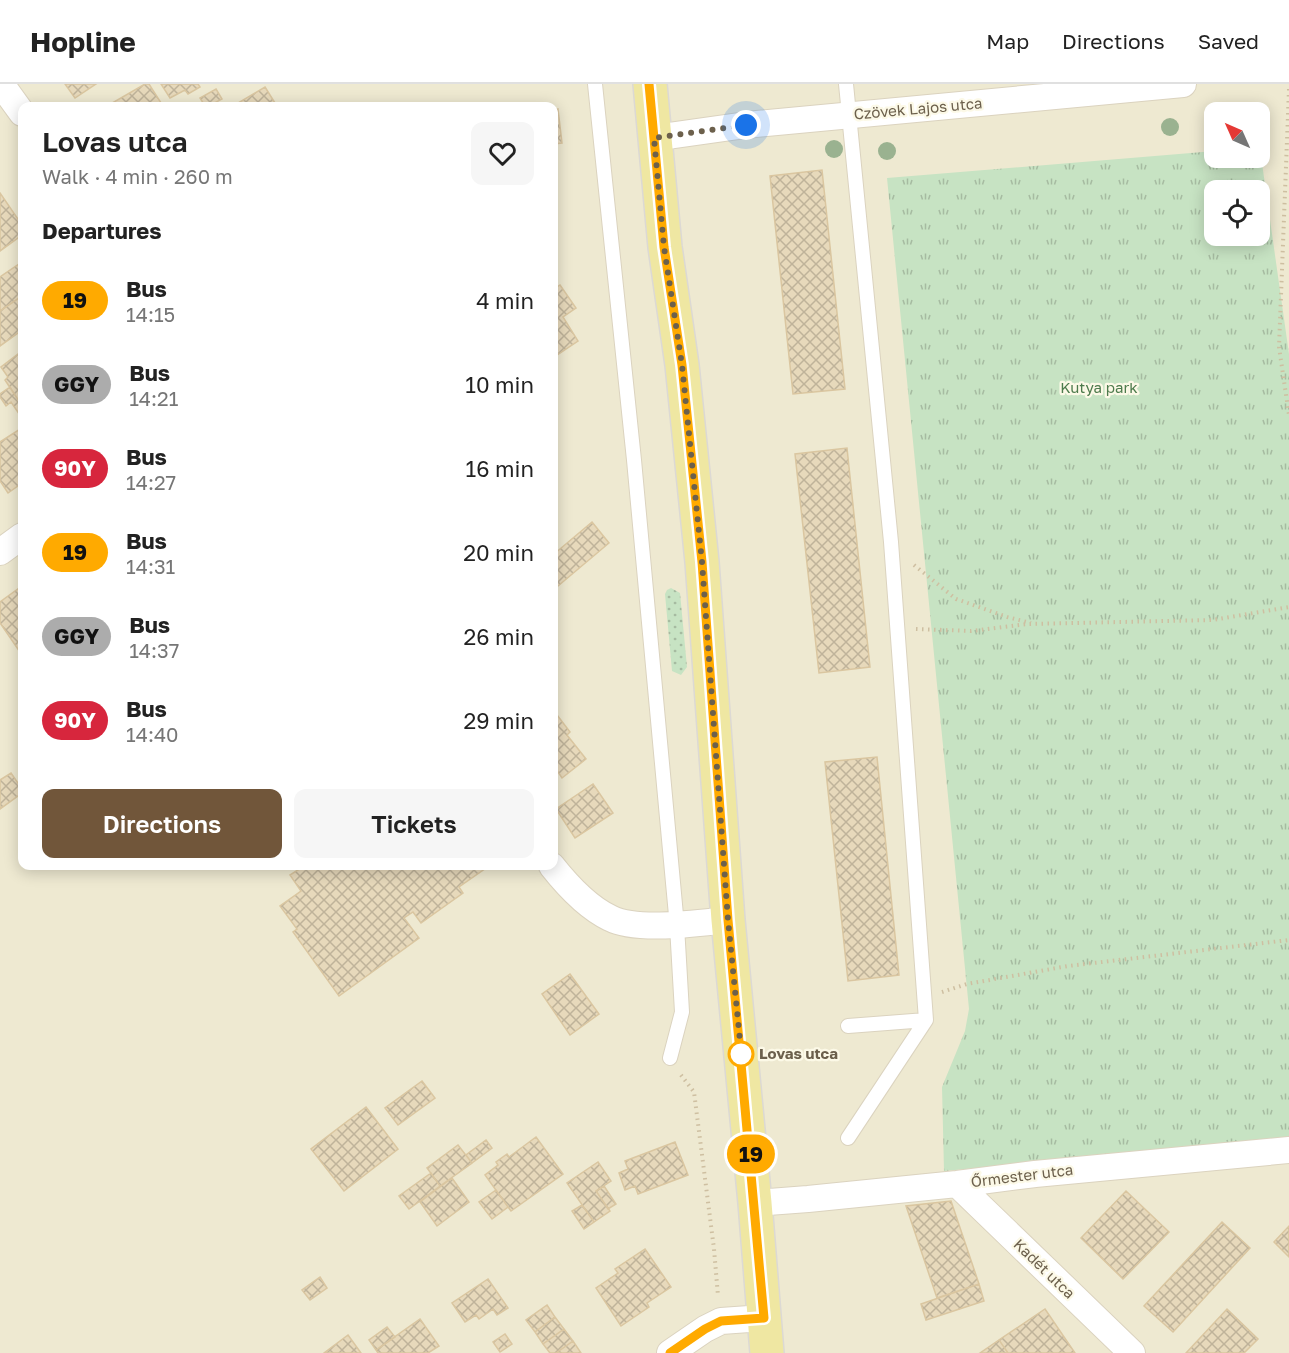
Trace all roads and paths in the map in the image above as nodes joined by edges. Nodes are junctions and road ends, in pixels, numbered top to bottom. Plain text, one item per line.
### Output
1 (2, 84) edge
2 (595, 84) edge
3 (650, 84) edge
4 (846, 84) edge
5 (1183, 84) edge
6 (1094, 89) edge
7 (1289, 89) edge
8 (13, 112) edge
9 (849, 116) junction
10 (654, 138) junction
11 (1289, 415) edge
12 (18, 539) edge
13 (891, 542) junction
14 (0, 552) edge
15 (1289, 607) edge
16 (1038, 624) junction
17 (898, 628) junction
18 (555, 870) edge
19 (728, 920) junction
20 (677, 926) junction
21 (1289, 940) edge
22 (924, 998) junction
23 (926, 1020) junction
24 (848, 1026) dead end
25 (670, 1058) joint
26 (848, 1138) dead end
27 (1289, 1150) edge
28 (957, 1184) junction
29 (755, 1203) junction
30 (764, 1318) junction
31 (721, 1321) junction
32 (670, 1353) edge
33 (767, 1353) edge
34 (1132, 1353) edge

1 - 8 street
2 - 20 lane
3 - 10 main road
4 - 9 lane
5 - 6 street, Czövek Lajos utca
6 - 9 street, Czövek Lajos utca
7 - 11 path
9 - 10 street, Czövek Lajos utca
9 - 13 lane
10 - 19 main road
12 - 14 street
13 - 16 path
13 - 17 lane
15 - 16 path
16 - 17 path
17 - 22 lane
18 - 20 street
19 - 20 street
19 - 29 main road
20 - 25 lane
21 - 22 path
22 - 23 lane
23 - 24 lane
23 - 26 lane
25 - 31 path
27 - 28 street, Őrmester utca
28 - 29 street, Őrmester utca
28 - 34 street, Kadét utca
29 - 30 main road
30 - 31 street
30 - 33 main road
31 - 32 street

